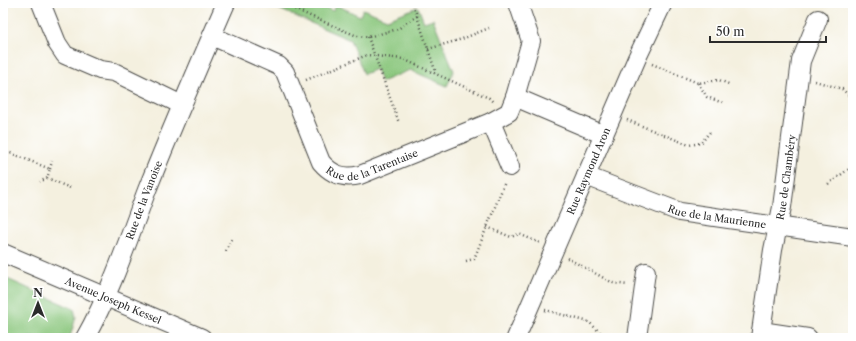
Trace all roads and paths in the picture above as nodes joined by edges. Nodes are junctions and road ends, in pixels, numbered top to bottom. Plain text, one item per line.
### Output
1 (41, 3) edge
2 (226, 3) edge
3 (280, 3) edge
4 (413, 3) edge
5 (518, 3) edge
6 (662, 4) edge
7 (418, 16) junction
8 (818, 19) dead end
9 (489, 28) dead end
10 (212, 36) junction
11 (368, 37) junction
12 (428, 49) junction
13 (374, 55) junction
14 (652, 64) dead end
15 (436, 73) junction
16 (800, 76) junction
17 (698, 83) junction
18 (731, 85) dead end
19 (291, 86) junction
20 (515, 97) junction
21 (853, 99) edge
22 (495, 103) dead end
23 (723, 103) dead end
24 (182, 105) junction
25 (627, 119) dead end
26 (491, 122) junction
27 (399, 123) dead end
28 (710, 132) dead end
29 (604, 135) junction
30 (3, 150) edge
31 (52, 161) dead end
32 (853, 166) edge
33 (510, 167) joint
34 (50, 169) junction
35 (586, 176) junction
36 (46, 178) junction
37 (40, 182) dead end
38 (828, 184) dead end
39 (70, 188) dead end
40 (487, 227) junction
41 (778, 227) junction
42 (853, 237) edge
43 (232, 238) dead end
44 (226, 251) dead end
45 (554, 251) junction
46 (3, 253) edge
47 (466, 261) dead end
48 (645, 280) joint
49 (105, 296) junction
50 (544, 310) dead end
51 (760, 334) edge
52 (85, 338) edge
53 (202, 338) edge
54 (516, 338) edge
55 (606, 338) edge
56 (637, 338) edge
57 (817, 338) edge

1 - 24 street
2 - 10 street, Rue de la Vanoise
3 - 11 path
4 - 7 path
5 - 20 street, Rue de la Tarentaise
6 - 29 street, Rue Raymond Aron
7 - 11 path
7 - 12 path
8 - 16 street, Rue de Chambéry
9 - 12 path
10 - 19 street, Rue de la Tarentaise
10 - 24 street, Rue de la Vanoise
11 - 13 path
12 - 15 path
13 - 15 path
13 - 19 path
13 - 27 path
14 - 17 path
15 - 22 path
16 - 21 path
16 - 41 street, Rue de Chambéry
17 - 18 path
17 - 23 path
19 - 26 street, Rue de la Tarentaise
20 - 26 street, Rue de la Tarentaise
20 - 29 street
24 - 49 street, Rue de la Vanoise
25 - 28 path
26 - 33 street
29 - 35 street, Rue Raymond Aron
30 - 34 path
31 - 34 path
32 - 38 path
33 - 40 path
34 - 36 path
35 - 41 street, Rue de la Maurienne
35 - 45 street, Rue Raymond Aron
36 - 37 path
36 - 39 path
40 - 45 path
40 - 47 path
41 - 42 street, Rue de la Maurienne
41 - 51 street, Rue de Chambéry
43 - 44 path
45 - 48 path
45 - 54 street, Rue Raymond Aron
46 - 49 street, Avenue Joseph Kessel
48 - 56 street
49 - 52 street, Rue de la Vanoise
49 - 53 street, Avenue Joseph Kessel
50 - 55 path
51 - 57 street

